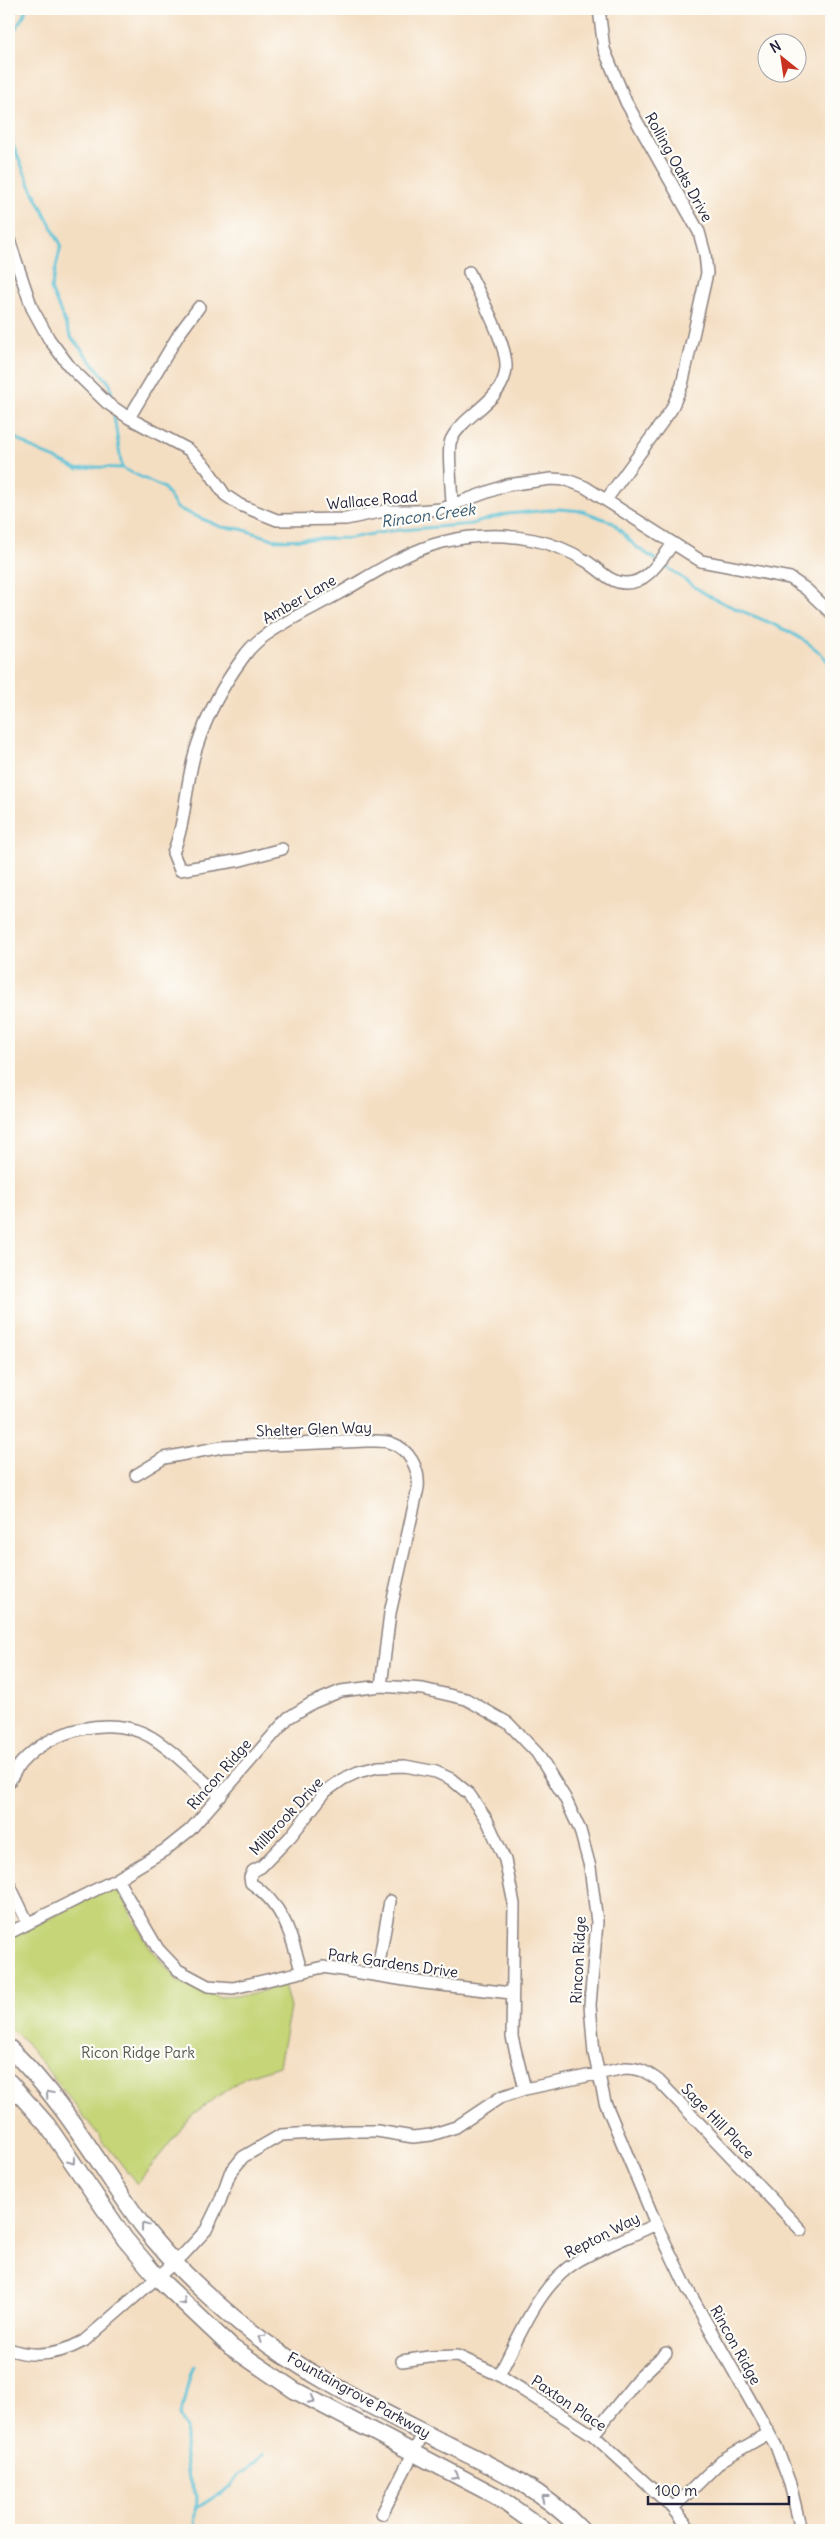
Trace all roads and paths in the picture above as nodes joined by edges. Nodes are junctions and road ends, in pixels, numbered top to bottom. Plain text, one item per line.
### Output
1 (599, 9) edge
2 (9, 240) edge
3 (468, 272) dead end
4 (199, 307) dead end
5 (129, 418) junction
6 (606, 500) junction
7 (452, 505) junction
8 (673, 544) junction
9 (831, 613) edge
10 (282, 849) dead end
11 (136, 1475) dead end
12 (381, 1686) junction
13 (9, 1782) edge
14 (221, 1796) junction
15 (117, 1878) junction
16 (9, 1884) edge
17 (390, 1900) dead end
18 (28, 1923) junction
19 (9, 1933) edge
20 (301, 1970) junction
21 (377, 1974) junction
22 (512, 1993) junction
23 (9, 2048) edge
24 (598, 2073) junction
25 (9, 2082) edge
26 (525, 2089) junction
27 (656, 2224) junction
28 (801, 2230) dead end
29 (174, 2263) junction
30 (157, 2277) junction
31 (9, 2349) edge
32 (666, 2352) dead end
33 (402, 2361) dead end
34 (499, 2374) junction
35 (424, 2432) junction
36 (768, 2433) junction
37 (593, 2435) junction
38 (412, 2454) junction
39 (673, 2508) junction
40 (382, 2514) dead end
41 (544, 2530) edge
42 (581, 2530) edge
43 (691, 2530) edge
44 (801, 2530) edge

1 - 6 street, Rolling Oaks Drive
2 - 5 street, Wallace Road
3 - 7 street
4 - 5 street
5 - 7 street, Wallace Road
6 - 7 street, Wallace Road
6 - 8 street, Wallace Road
8 - 9 street, Wallace Road
8 - 10 street, Amber Lane
11 - 12 street, Shelter Glen Way
12 - 14 street, Rincon Ridge
12 - 24 street, Rincon Ridge
13 - 14 street
14 - 15 street, Rincon Ridge
15 - 18 street, Rincon Ridge
15 - 20 street, Park Gardens Drive
16 - 18 street
17 - 21 street
18 - 19 street, Rincon Ridge
20 - 21 street, Park Gardens Drive
20 - 22 street, Millbrook Drive
21 - 22 street, Park Gardens Drive
22 - 26 street, Millbrook Drive
29 -> 23 main road, Fountaingrove Parkway
24 - 26 street, Sage Hill Place
24 - 27 street, Rincon Ridge
24 - 28 street, Sage Hill Place
25 -> 30 main road, Fountaingrove Parkway
26 - 29 street, Sage Hill Place
27 - 34 street, Repton Way
27 - 36 street, Rincon Ridge
29 - 30 street, Sage Hill Place
35 -> 29 main road, Fountaingrove Parkway
30 - 31 street, Sage Hill Place
30 -> 38 main road, Fountaingrove Parkway
32 - 37 street
33 - 34 street, Paxton Place
34 - 37 street, Paxton Place
35 - 38 street
42 -> 35 main road, Fountaingrove Parkway
36 - 39 street
36 - 44 street, Rincon Ridge
37 - 39 street, Paxton Place
38 - 40 street
38 -> 41 main road, Fountaingrove Parkway
39 - 43 street, Paxton Place

